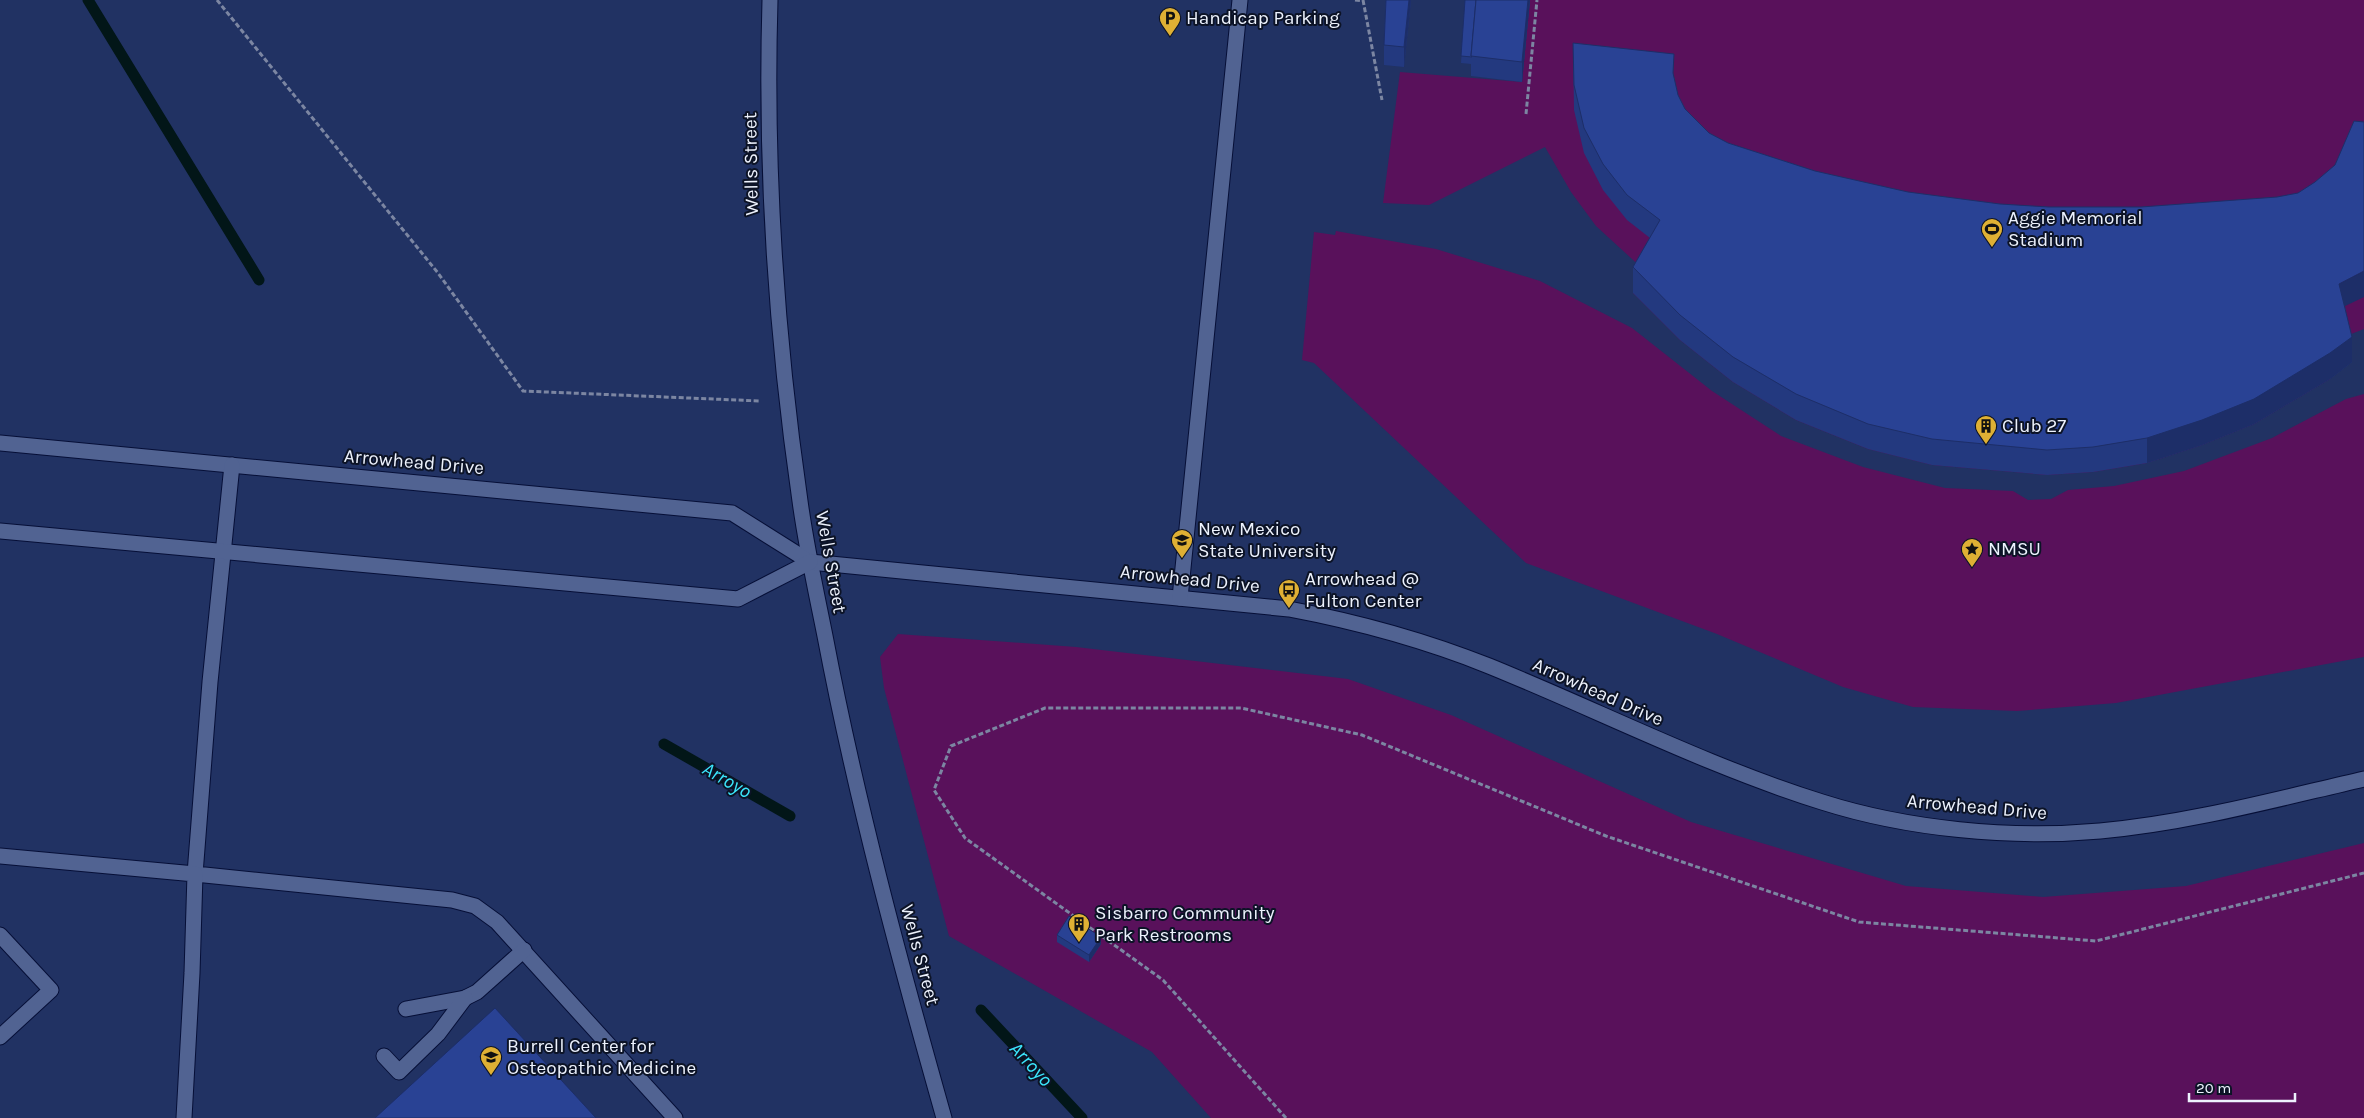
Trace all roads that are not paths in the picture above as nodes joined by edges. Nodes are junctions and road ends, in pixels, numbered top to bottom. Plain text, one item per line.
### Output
1 (770, 0) edge
2 (1240, 0) edge
3 (0, 443) edge
4 (232, 465) junction
5 (0, 531) edge
6 (223, 552) junction
7 (810, 562) junction
8 (1180, 598) junction
9 (2364, 779) edge
10 (0, 856) edge
11 (195, 874) junction
12 (0, 934) edge
13 (524, 950) junction
14 (465, 998) junction
15 (406, 1009) dead end
16 (0, 1037) edge
17 (384, 1056) dead end
18 (184, 1118) edge
19 (675, 1118) edge
20 (944, 1118) edge

1 - 7 street, Wells Street
2 - 8 street
3 - 4 street, Arrowhead Drive
4 - 6 street
4 - 7 street, Arrowhead Drive
5 - 6 street
6 - 7 street
6 - 11 street
7 - 8 street, Arrowhead Drive
7 - 20 street, Wells Street
8 - 9 street, Arrowhead Drive
10 - 11 street
11 - 13 street
11 - 18 street
12 - 16 street
13 - 14 street
13 - 19 street
14 - 15 street
14 - 17 street

